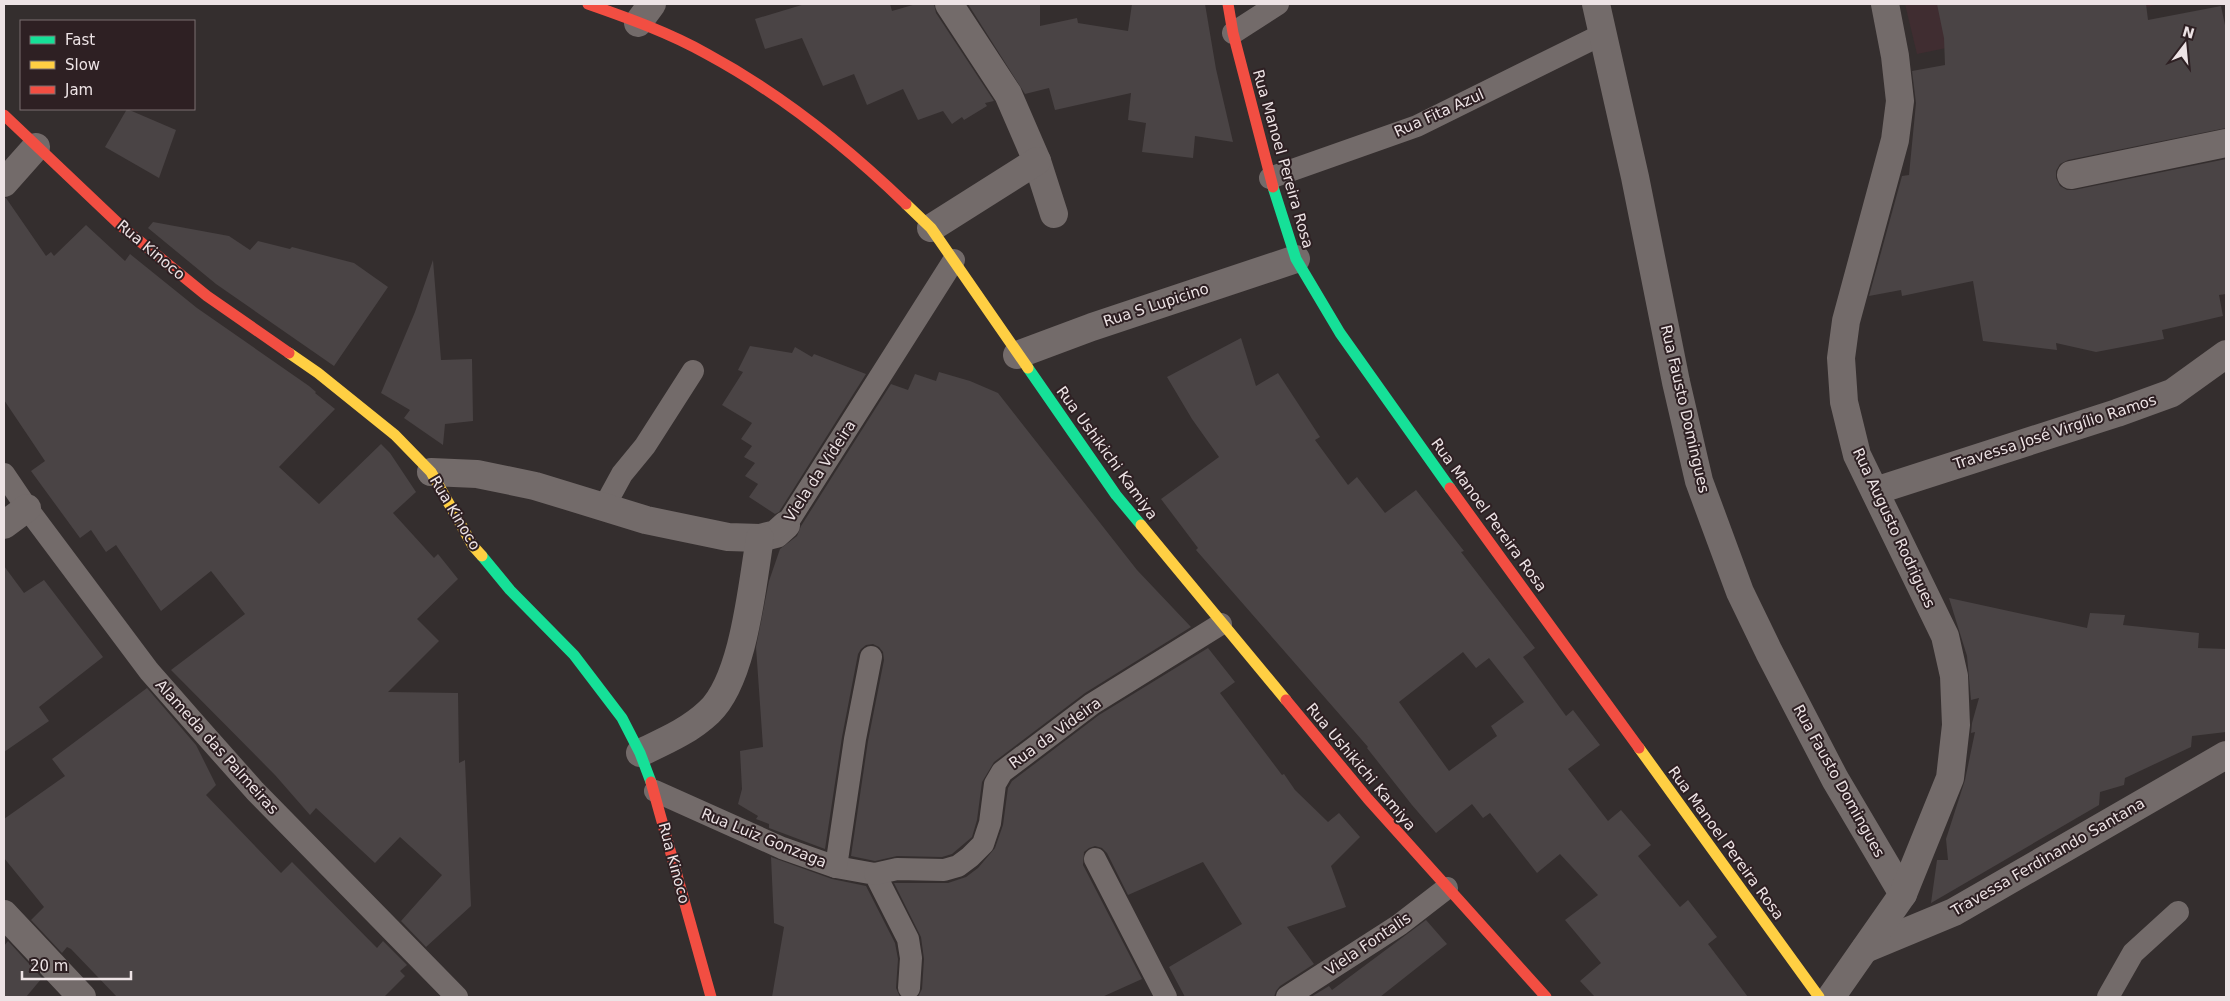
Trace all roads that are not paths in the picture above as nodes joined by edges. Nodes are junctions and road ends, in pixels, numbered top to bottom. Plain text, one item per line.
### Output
1 (588, 4) edge
2 (949, 4) edge
3 (1228, 4) edge
4 (1278, 4) edge
5 (1596, 4) edge
6 (1885, 4) edge
7 (645, 13) edge
8 (1233, 33) junction
9 (1603, 34) junction
10 (4, 115) edge
11 (2226, 143) edge
12 (36, 147) junction
13 (1037, 161) junction
14 (2070, 175) dead end
15 (1270, 178) junction
16 (4, 183) edge
17 (1054, 214) dead end
18 (930, 228) junction
19 (1296, 259) junction
20 (954, 260) junction
21 (2226, 354) edge
22 (1017, 355) junction
23 (693, 371) dead end
24 (431, 472) junction
25 (4, 474) edge
26 (1875, 491) junction
27 (604, 507) junction
28 (27, 508) junction
29 (4, 525) edge
30 (786, 525) joint
31 (760, 538) junction
32 (1221, 624) junction
33 (871, 657) dead end
34 (640, 753) junction
35 (2226, 755) edge
36 (655, 791) junction
37 (1095, 859) dead end
38 (836, 868) junction
39 (875, 874) junction
40 (1447, 888) junction
41 (1903, 894) junction
42 (2178, 912) dead end
43 (4, 914) edge
44 (1865, 949) junction
45 (909, 988) dead end
46 (82, 997) edge
47 (457, 997) edge
48 (711, 997) edge
49 (1166, 997) edge
50 (1287, 997) edge
51 (1546, 997) edge
52 (1819, 997) edge
53 (1831, 997) edge
54 (2108, 997) edge

1 - 7 street, Rua Ushikichi Kamiya
2 - 13 street
3 - 8 street, Rua Manoel Pereira Rosa
4 - 8 lane
5 - 9 street, Rua Fausto Domingues
6 - 26 street, Rua Augusto Rodrigues
7 - 18 street, Rua Ushikichi Kamiya
8 - 15 street, Rua Manoel Pereira Rosa
9 - 15 lane, Rua Fita Azul
9 - 41 street, Rua Fausto Domingues
10 - 12 street, Rua Kinoco
11 - 14 street
12 - 16 street
12 - 24 street, Rua Kinoco
13 - 17 street
13 - 18 street
15 - 19 street, Rua Manoel Pereira Rosa
18 - 20 street, Rua Ushikichi Kamiya
19 - 22 street, Rua S Lupicino
19 - 52 street, Rua Manoel Pereira Rosa
20 - 22 street, Rua Ushikichi Kamiya
20 - 30 lane, Viela da Videira
21 - 26 street, Travessa José Virgílio Ramos
22 - 32 street, Rua Ushikichi Kamiya
23 - 27 lane
24 - 27 street, Viela da Videira
24 - 34 street, Rua Kinoco
25 - 28 lane, Alameda das Palmeiras
26 - 41 street, Rua Augusto Rodrigues
27 - 31 street, Viela da Videira
28 - 29 street
28 - 47 lane, Alameda das Palmeiras
30 - 31 street, Viela da Videira
31 - 34 street
32 - 39 lane, Rua da Videira
32 - 40 street, Rua Ushikichi Kamiya
33 - 38 lane
34 - 36 street, Rua Kinoco
35 - 44 street, Travessa Ferdinando Santana
36 - 38 lane, Rua Luiz Gonzaga
36 - 48 street, Rua Kinoco
37 - 49 lane
38 - 39 lane, Rua Luiz Gonzaga
39 - 45 lane
40 - 50 lane, Viela Fontalis
40 - 51 street, Rua Ushikichi Kamiya
41 - 44 street, Rua Augusto Rodrigues
42 - 54 lane
43 - 46 street
44 - 53 street, Rua Augusto Rodrigues

